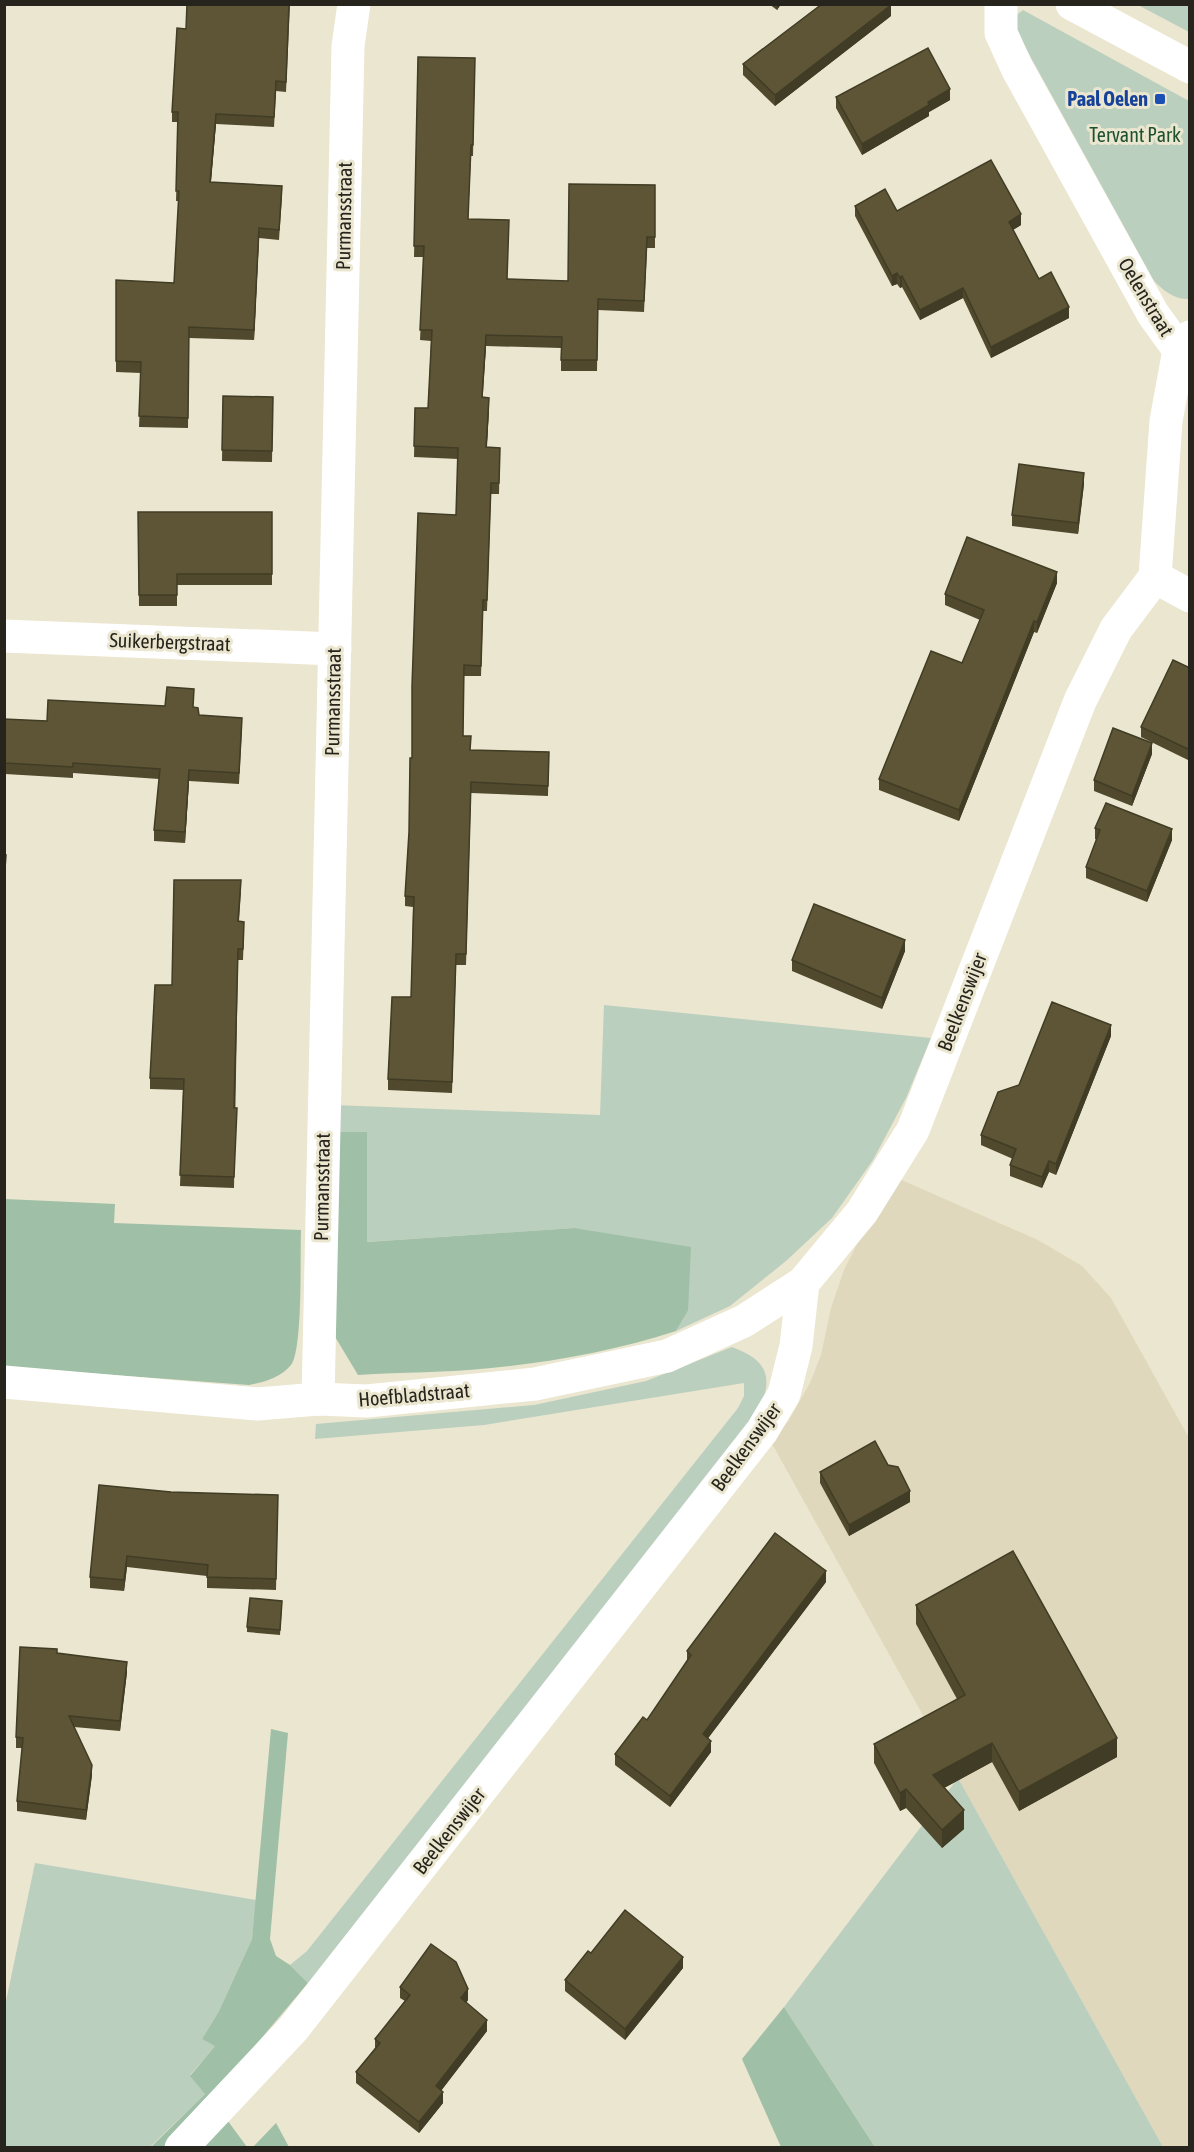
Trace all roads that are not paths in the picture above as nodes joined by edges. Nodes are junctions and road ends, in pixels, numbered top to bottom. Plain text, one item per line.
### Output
1 (354, 4) edge
2 (1001, 4) edge
3 (1072, 4) edge
4 (1190, 67) edge
5 (1184, 344) edge
6 (1155, 577) junction
7 (1190, 596) edge
8 (4, 636) edge
9 (335, 649) junction
10 (803, 1283) junction
11 (4, 1383) edge
12 (318, 1399) junction
13 (181, 2148) edge

1 - 9 street, Purmansstraat
2 - 5 street, Oelenstraat
3 - 4 street
5 - 6 street, Oelenstraat
6 - 7 street
6 - 10 street, Beelkenswijer
8 - 9 street, Suikerbergstraat
9 - 12 street, Purmansstraat
10 - 12 street, Hoefbladstraat
10 - 13 street, Beelkenswijer
11 - 12 street, Hoefbladstraat

